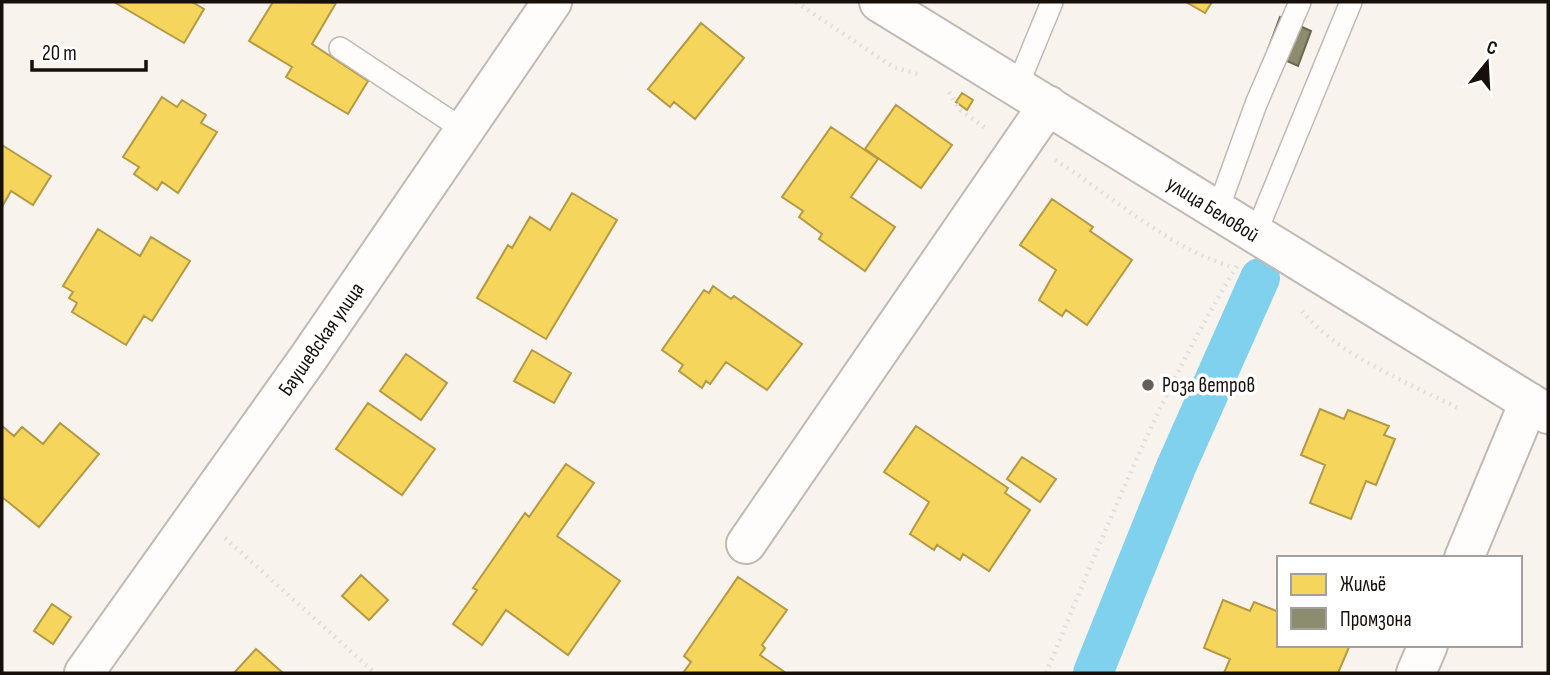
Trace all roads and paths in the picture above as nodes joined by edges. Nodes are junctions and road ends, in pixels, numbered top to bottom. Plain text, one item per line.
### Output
1 (552, 2) edge
2 (796, 2) edge
3 (879, 2) edge
4 (1052, 2) edge
5 (1300, 2) edge
6 (1351, 2) edge
7 (340, 48) dead end
8 (927, 77) dead end
9 (947, 89) dead end
10 (1032, 96) junction
11 (464, 130) junction
12 (1021, 145) junction
13 (1217, 212) junction
14 (1251, 251) junction
15 (1236, 268) junction
16 (1301, 308) dead end
17 (1532, 416) edge
18 (198, 514) junction
19 (747, 544) dead end
20 (1465, 556) edge
21 (1427, 647) edge
22 (84, 673) edge
23 (375, 673) edge
24 (1046, 673) edge
25 (1416, 673) edge

1 - 11 street, Баушевская улица
2 - 8 path
3 - 10 street, улица Беловой
4 - 10 lane
5 - 13 lane
6 - 14 lane
7 - 11 lane
9 - 12 path
10 - 12 street
10 - 13 street, улица Беловой
11 - 18 street, Баушевская улица
12 - 15 path
12 - 19 street
13 - 14 street, улица Беловой
14 - 15 path
14 - 15 path
14 - 17 street, улица Беловой
15 - 24 path
16 - 17 path
17 - 20 street
18 - 22 street, Баушевская улица
18 - 23 path
21 - 25 street

